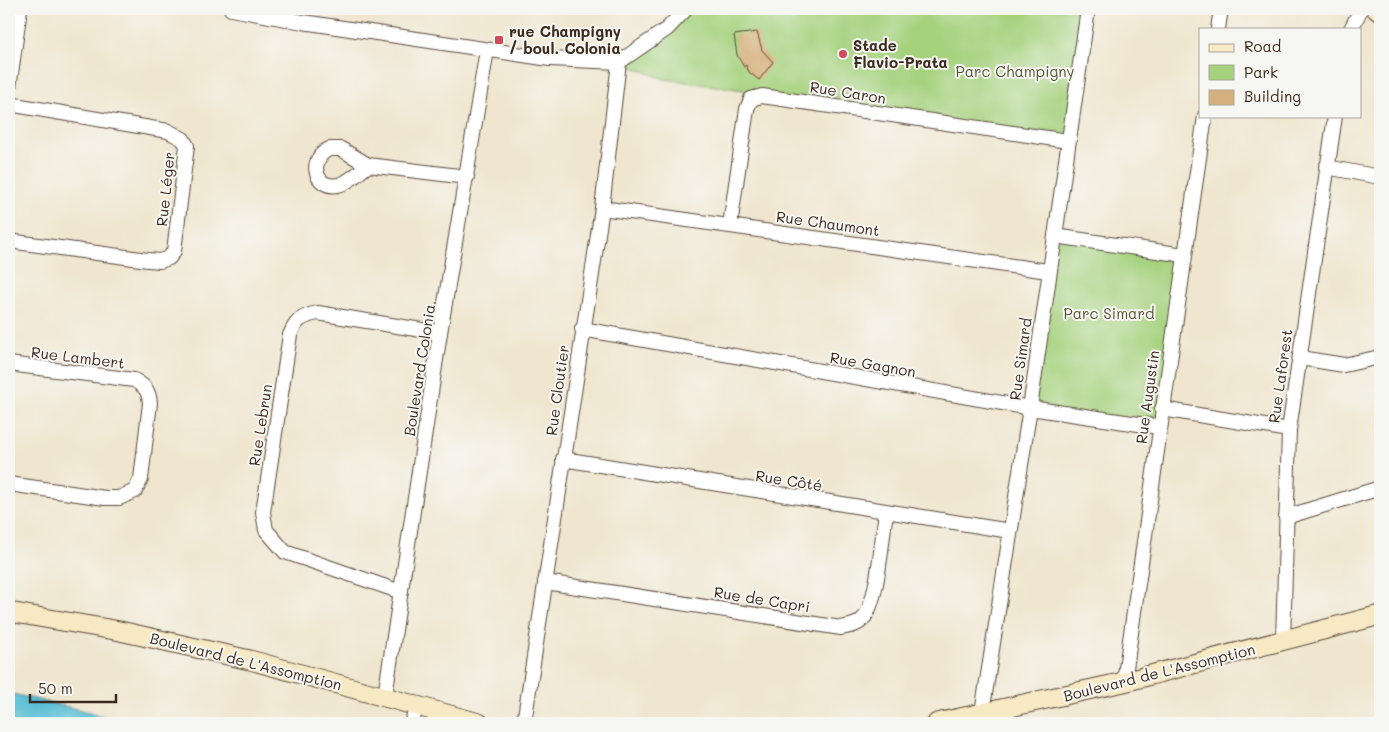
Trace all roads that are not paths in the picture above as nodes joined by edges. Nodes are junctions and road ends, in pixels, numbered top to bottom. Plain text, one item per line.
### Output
1 (20, 9) edge
2 (231, 9) edge
3 (686, 9) edge
4 (1088, 9) edge
5 (1221, 9) edge
6 (1361, 9) edge
7 (1376, 9) edge
8 (1380, 12) edge
9 (1218, 28) edge
10 (1352, 28) edge
11 (487, 50) junction
12 (619, 62) junction
13 (9, 88) edge
14 (9, 104) edge
15 (1205, 118) edge
16 (1335, 118) edge
17 (1068, 142) junction
18 (368, 165) dead end
19 (1326, 167) junction
20 (467, 177) junction
21 (1380, 177) edge
22 (602, 208) junction
23 (730, 225) junction
24 (1055, 236) junction
25 (9, 241) edge
26 (1184, 255) junction
27 (1048, 271) junction
28 (582, 329) junction
29 (440, 333) junction
30 (1380, 357) edge
31 (1300, 358) junction
32 (9, 364) edge
33 (1030, 408) junction
34 (1162, 409) junction
35 (1159, 427) junction
36 (1288, 430) junction
37 (563, 459) junction
38 (9, 484) edge
39 (1380, 488) edge
40 (886, 512) junction
41 (1286, 517) junction
42 (1010, 531) junction
43 (545, 582) junction
44 (402, 592) junction
45 (9, 612) edge
46 (1380, 615) edge
47 (1283, 642) junction
48 (1124, 682) junction
49 (385, 696) junction
50 (982, 713) junction
51 (414, 715) edge
52 (480, 723) edge
53 (524, 723) edge
54 (937, 723) edge

1 - 13 street
2 - 11 street
3 - 12 street
4 - 17 street, Rue Simard
5 - 9 street
6 - 10 street
7 - 8 street
11 - 12 street
11 - 20 street, Boulevard Colonia
12 - 22 street, Rue Cloutier
14 - 25 street, Rue Léger
15 - 26 street, Rue Augustin
16 - 19 street, Rue Laforest
17 - 23 street, Rue Caron
17 - 24 street, Rue Simard
18 - 20 street
19 - 21 street
19 - 31 street, Rue Laforest
20 - 29 street, Boulevard Colonia
22 - 23 street, Rue Chaumont
22 - 28 street, Rue Cloutier
23 - 27 street, Rue Chaumont
24 - 26 street
24 - 27 street, Rue Simard
26 - 34 street, Rue Augustin
27 - 33 street, Rue Simard
28 - 33 street, Rue Gagnon
28 - 37 street, Rue Cloutier
29 - 44 street, Boulevard Colonia
29 - 44 street, Rue Lebrun
30 - 31 street
31 - 36 street, Rue Laforest
32 - 38 street, Rue Lambert
33 - 35 street, Rue Gagnon
33 - 42 street, Rue Simard
34 - 35 street, Rue Augustin
34 - 36 street
35 - 48 street, Rue Augustin
36 - 41 street, Rue Laforest
37 - 40 street, Rue Côté
37 - 43 street, Rue Cloutier
39 - 41 street
40 - 42 street, Rue Côté
40 - 43 street, Rue de Capri
41 - 47 street, Rue Laforest
42 - 50 street, Rue Simard
43 - 53 street, Rue Cloutier
44 - 49 street, Boulevard Colonia
45 - 49 street, Boulevard de L'Assomption
46 - 47 street, Boulevard de L'Assomption
47 - 48 street, Boulevard de L'Assomption
48 - 50 street, Boulevard de L'Assomption
49 - 51 street, Boulevard de L'Assomption
50 - 54 street, Boulevard de L'Assomption
51 - 52 street, Boulevard de L'Assomption

